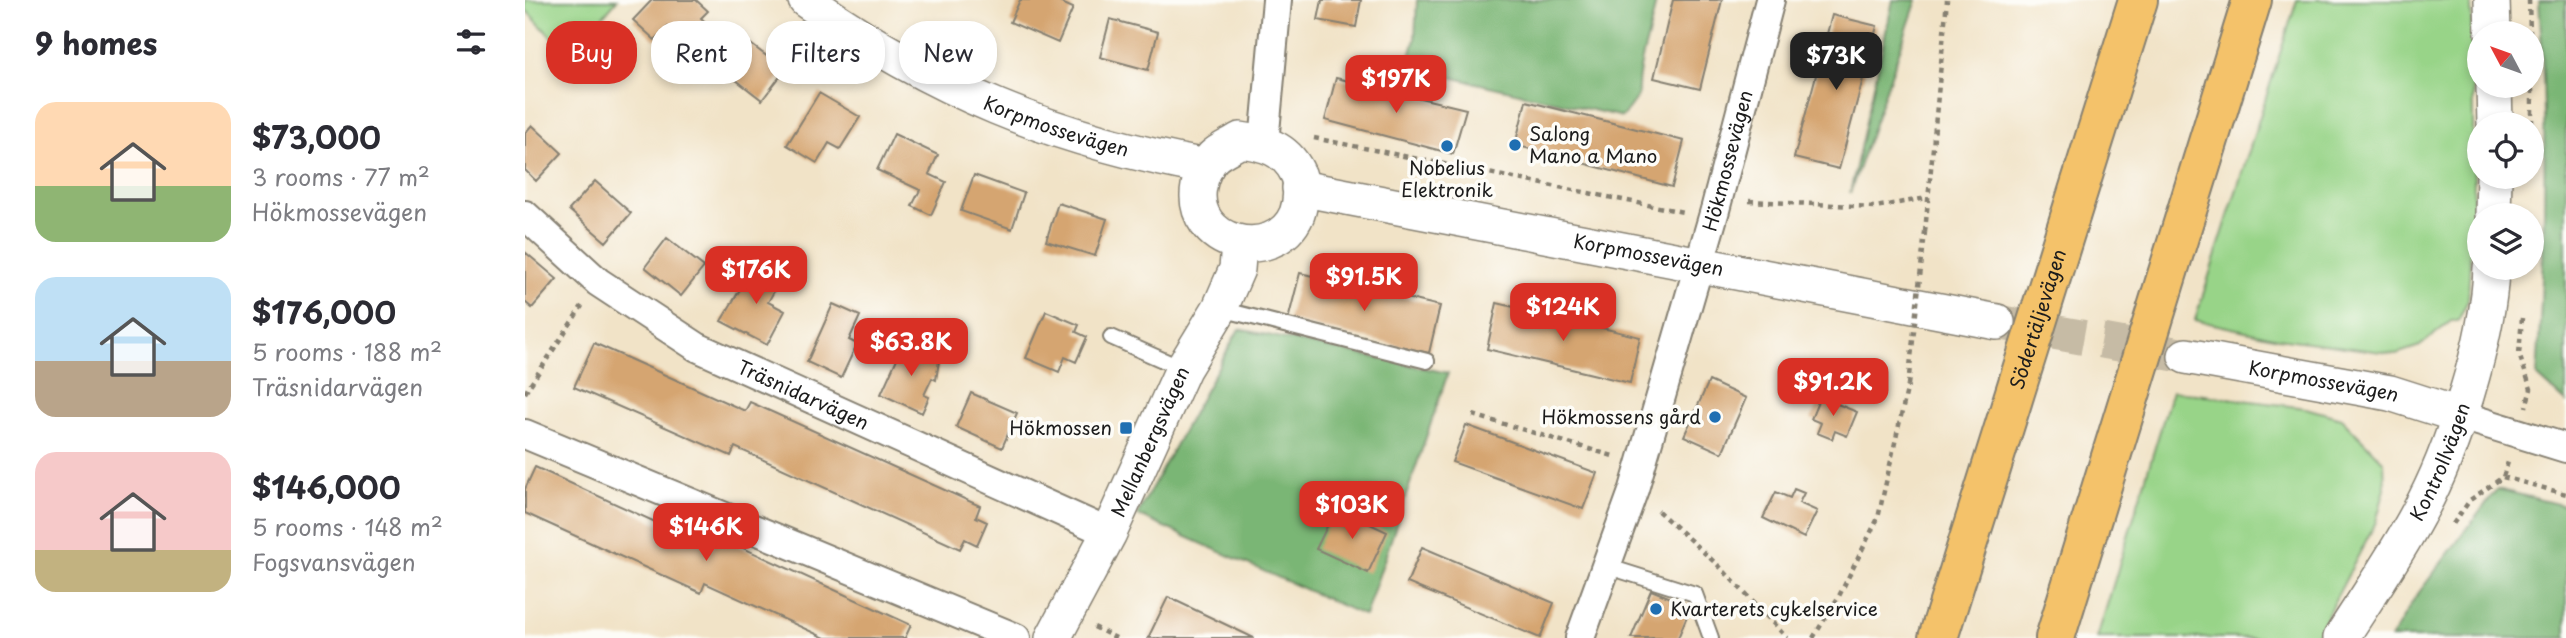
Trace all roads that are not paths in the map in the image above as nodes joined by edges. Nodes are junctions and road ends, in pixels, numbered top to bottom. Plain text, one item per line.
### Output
1 (806, 0) edge
2 (1277, 0) edge
3 (1770, 0) edge
4 (2138, 0) edge
5 (2252, 0) edge
6 (2492, 0) edge
7 (2493, 21) edge
8 (1264, 143) junction
9 (1206, 167) junction
10 (1300, 188) junction
11 (525, 215) edge
12 (1239, 244) junction
13 (1699, 266) junction
14 (2489, 280) edge
15 (1220, 308) junction
16 (1997, 321) tunnel mouth
17 (1111, 337) dead end
18 (2186, 356) tunnel mouth
19 (1427, 361) dead end
20 (1183, 369) junction
21 (2459, 415) junction
22 (525, 434) edge
23 (2566, 448) edge
24 (1109, 533) junction
25 (1606, 566) junction
26 (1016, 638) edge
27 (1053, 638) edge
28 (1580, 638) edge
29 (1711, 638) edge
30 (1938, 638) edge
31 (2055, 638) edge
32 (2341, 638) edge

1 - 9 street, Korpmossevägen
2 - 8 street
3 - 13 street, Hökmossevägen
4 - 30 highway, Södertäljevägen
5 - 31 highway
6 - 7 street
8 - 9 street
8 - 10 street
9 - 12 street
10 - 12 street
10 - 13 street, Korpmossevägen
11 - 24 street, Träsnidarvägen
12 - 15 street, Mellanbergsvägen
13 - 16 street, Korpmossevägen
13 - 25 street, Hökmossevägen
14 - 21 street, Kontrollvägen
15 - 19 lane
15 - 20 street, Mellanbergsvägen
17 - 20 lane
18 - 21 street, Korpmossevägen
20 - 24 street, Mellanbergsvägen
21 - 23 street
21 - 32 street, Kontrollvägen
22 - 26 street
24 - 27 street, Mellanbergsvägen
25 - 28 street, Hökmossevägen
25 - 29 lane

